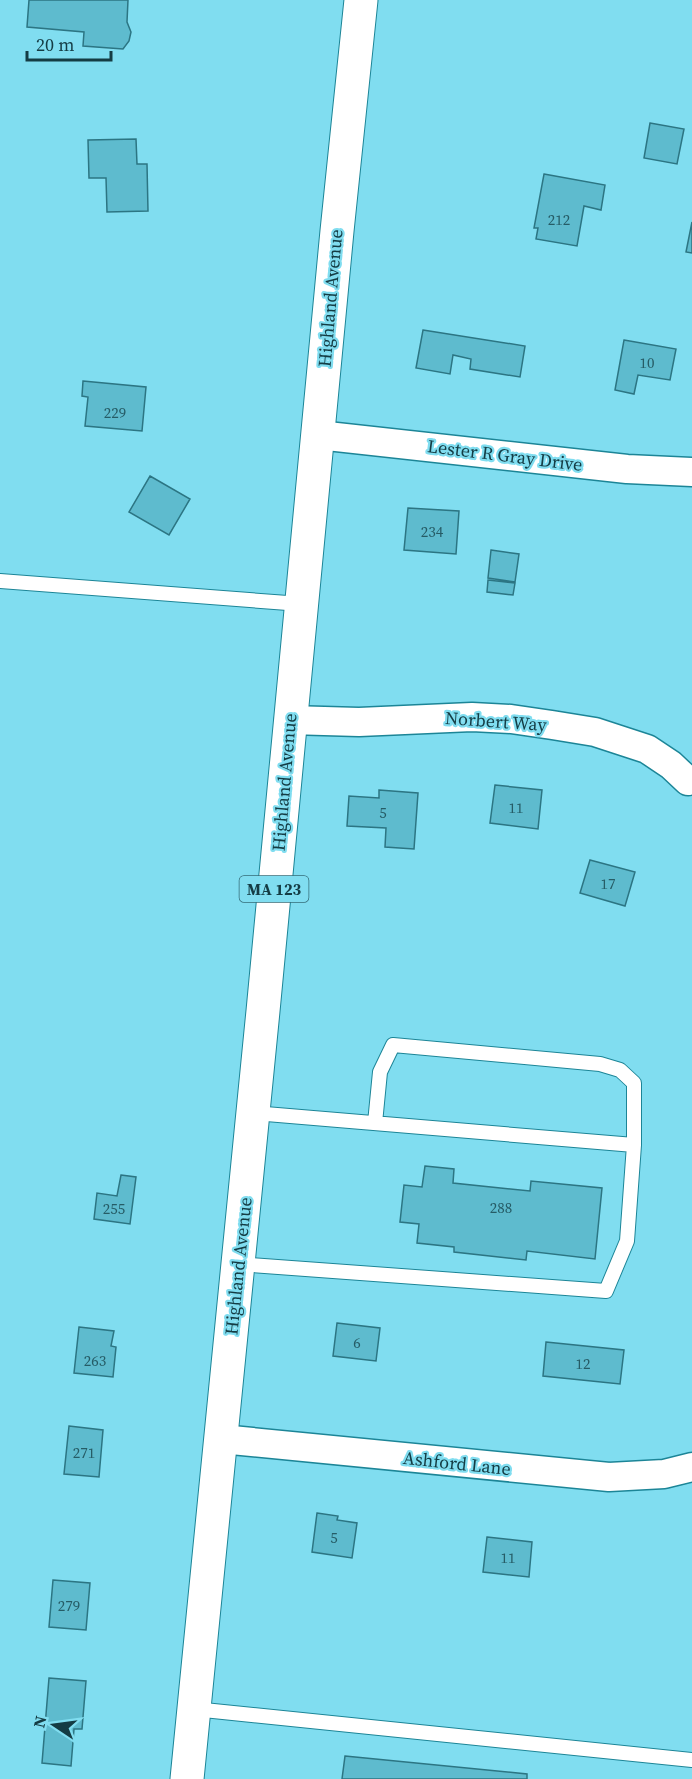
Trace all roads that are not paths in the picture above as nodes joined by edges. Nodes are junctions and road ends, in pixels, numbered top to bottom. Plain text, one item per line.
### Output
1 (361, 0) edge
2 (318, 435) junction
3 (692, 472) edge
4 (0, 581) edge
5 (301, 603) junction
6 (289, 720) junction
7 (690, 778) edge
8 (253, 1113) junction
9 (375, 1123) junction
10 (634, 1145) junction
11 (238, 1264) junction
12 (221, 1439) junction
13 (692, 1467) edge
14 (194, 1709) junction
15 (692, 1760) edge
16 (187, 1779) edge

1 - 2 main road, Highland Avenue / MA 123
2 - 3 street, Lester R Gray Drive
2 - 5 main road, Highland Avenue / MA 123
4 - 5 lane
5 - 6 main road, Highland Avenue / MA 123
6 - 7 street, Norbert Way
6 - 8 main road, Highland Avenue / MA 123
8 - 9 lane
8 - 11 main road, Highland Avenue / MA 123
9 - 10 lane
9 - 10 lane
10 - 11 lane
11 - 12 main road, Highland Avenue / MA 123
12 - 13 street, Ashford Lane
12 - 14 main road, Highland Avenue / MA 123
14 - 15 lane
14 - 16 main road, Highland Avenue / MA 123

